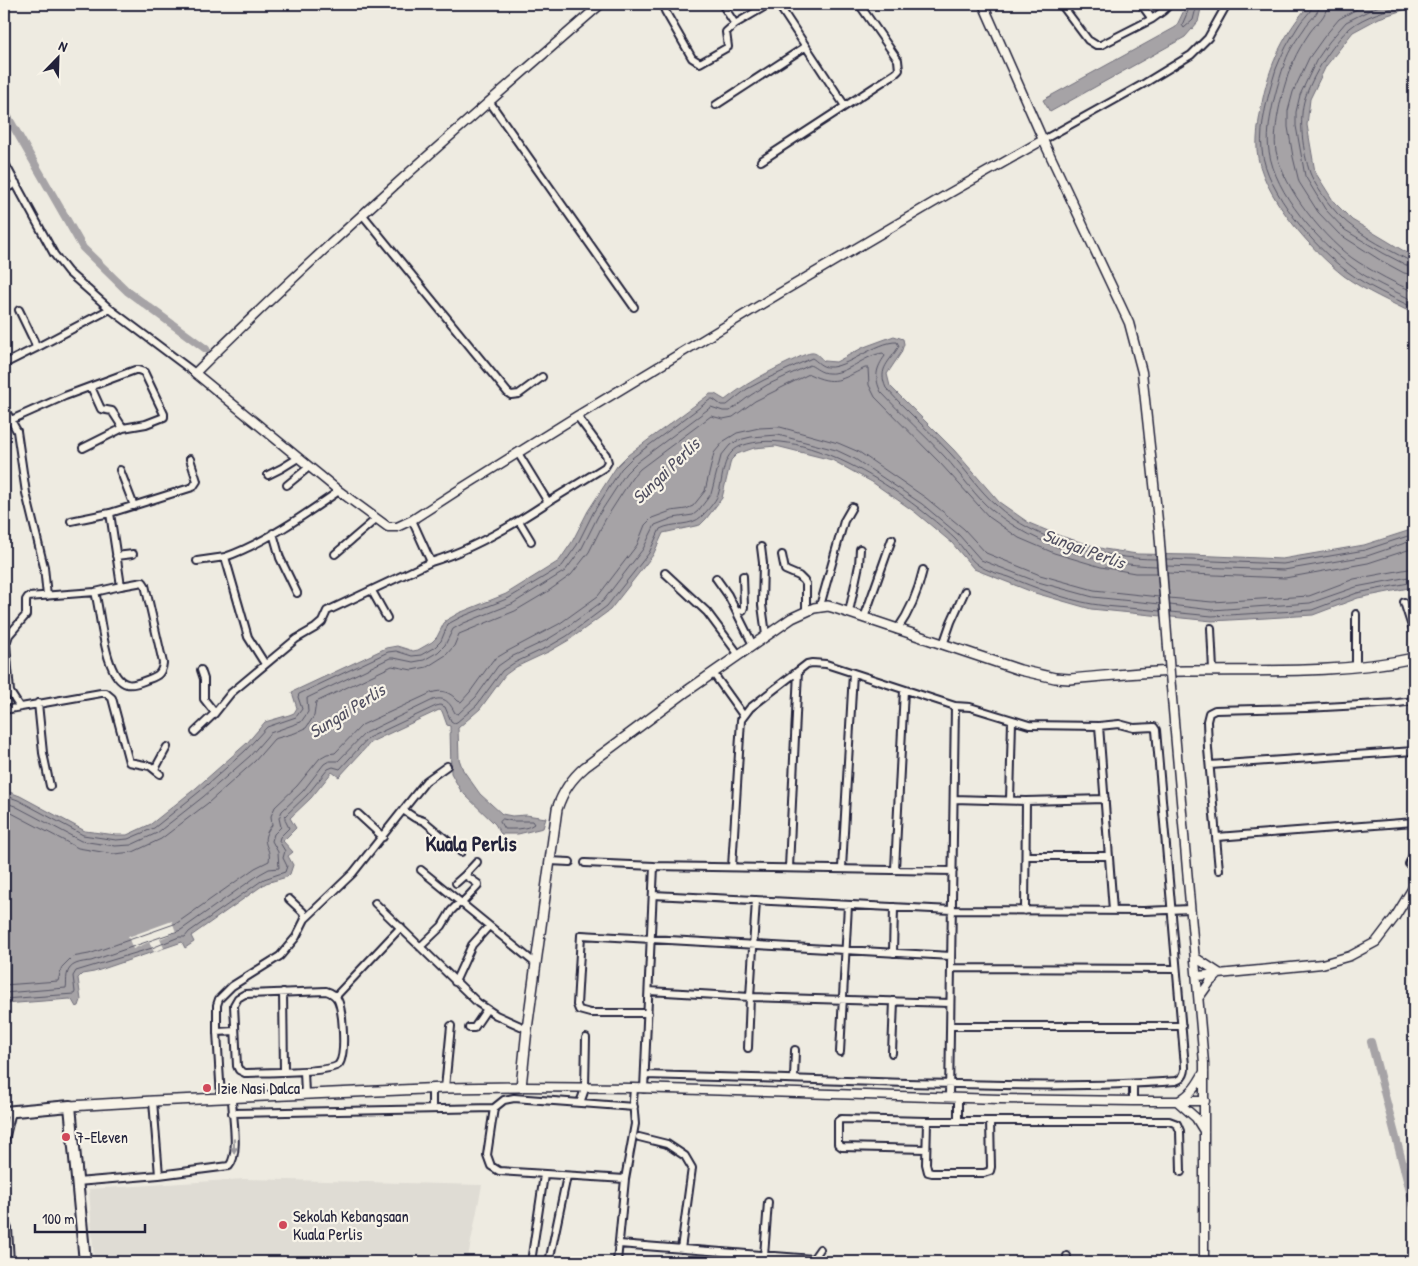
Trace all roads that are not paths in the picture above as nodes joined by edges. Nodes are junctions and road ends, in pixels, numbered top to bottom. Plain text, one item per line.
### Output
1 (601, 4) edge
2 (664, 4) edge
3 (722, 4) edge
4 (769, 4) edge
5 (778, 4) edge
6 (860, 4) edge
7 (983, 4) edge
8 (1061, 4) edge
9 (1141, 4) edge
10 (1170, 4) edge
11 (1227, 4) edge
12 (1152, 19) junction
13 (735, 24) junction
14 (805, 46) junction
15 (489, 101) junction
16 (716, 105) dead end
17 (845, 106) junction
18 (1043, 140) junction
19 (761, 161) dead end
20 (4, 162) edge
21 (16, 183) junction
22 (4, 190) edge
23 (362, 214) junction
24 (634, 306) dead end
25 (110, 308) junction
26 (19, 310) dead end
27 (36, 348) junction
28 (4, 364) edge
29 (195, 373) junction
30 (542, 377) dead end
31 (91, 387) junction
32 (4, 408) edge
33 (577, 416) junction
34 (11, 420) junction
35 (123, 428) junction
36 (83, 448) dead end
37 (518, 453) junction
38 (298, 458) junction
39 (190, 459) dead end
40 (309, 467) junction
41 (120, 470) dead end
42 (268, 475) dead end
43 (287, 484) dead end
44 (339, 491) junction
45 (548, 502) junction
46 (134, 506) junction
47 (852, 507) dead end
48 (110, 513) junction
49 (376, 519) junction
50 (412, 520) junction
51 (519, 520) junction
52 (71, 522) dead end
53 (272, 533) junction
54 (892, 539) dead end
55 (531, 541) dead end
56 (761, 547) dead end
57 (860, 549) dead end
58 (133, 554) dead end
59 (335, 554) dead end
60 (782, 555) dead end
61 (116, 556) junction
62 (226, 557) junction
63 (197, 560) dead end
64 (431, 562) junction
65 (923, 570) dead end
66 (665, 573) dead end
67 (743, 576) dead end
68 (716, 578) dead end
69 (121, 586) junction
70 (372, 591) junction
71 (965, 591) dead end
72 (95, 592) junction
73 (297, 593) dead end
74 (47, 596) junction
75 (1404, 602) dead end
76 (820, 606) junction
77 (806, 611) junction
78 (737, 612) junction
79 (849, 612) junction
80 (1356, 614) dead end
81 (387, 618) dead end
82 (864, 618) junction
83 (1211, 628) dead end
84 (897, 630) junction
85 (1414, 633) edge
86 (766, 635) junction
87 (753, 645) junction
88 (943, 645) junction
89 (739, 655) junction
90 (1414, 658) edge
91 (265, 664) junction
92 (1356, 667) junction
93 (200, 670) dead end
94 (1213, 670) junction
95 (798, 671) junction
96 (713, 673) junction
97 (853, 673) junction
98 (904, 690) junction
99 (1414, 701) edge
100 (38, 703) junction
101 (20, 706) junction
102 (955, 706) junction
103 (4, 710) edge
104 (215, 713) junction
105 (743, 715) junction
106 (1012, 721) junction
107 (1099, 726) junction
108 (195, 732) dead end
109 (167, 747) dead end
110 (1414, 751) edge
111 (447, 766) dead end
112 (1210, 766) junction
113 (50, 786) dead end
114 (954, 799) junction
115 (1105, 799) junction
116 (1010, 800) junction
117 (1026, 801) junction
118 (403, 810) junction
119 (358, 814) dead end
120 (1414, 822) edge
121 (383, 836) junction
122 (1217, 837) junction
123 (461, 852) dead end
124 (1414, 853) edge
125 (1026, 856) junction
126 (1108, 856) junction
127 (550, 861) junction
128 (477, 862) dead end
129 (570, 862) dead end
130 (585, 863) dead end
131 (1409, 864) dead end
132 (654, 866) junction
133 (732, 867) junction
134 (789, 868) junction
135 (842, 868) junction
136 (895, 869) junction
137 (421, 870) dead end
138 (1219, 870) dead end
139 (953, 871) junction
140 (466, 874) junction
141 (456, 884) dead end
142 (1414, 886) edge
143 (653, 895) junction
144 (289, 898) dead end
145 (756, 900) junction
146 (374, 903) dead end
147 (460, 903) junction
148 (848, 905) junction
149 (894, 907) junction
150 (952, 910) junction
151 (1113, 910) junction
152 (1170, 910) junction
153 (1190, 910) junction
154 (1025, 911) junction
155 (305, 919) junction
156 (489, 926) junction
157 (401, 927) junction
158 (652, 938) junction
159 (753, 946) junction
160 (420, 947) junction
161 (846, 950) junction
162 (893, 953) junction
163 (951, 956) junction
164 (1196, 958) junction
165 (536, 964) junction
166 (951, 968) junction
167 (1176, 968) junction
168 (1219, 974) junction
169 (1198, 976) junction
170 (455, 982) junction
171 (649, 991) junction
172 (283, 992) junction
173 (336, 996) junction
174 (1200, 996) junction
175 (750, 997) junction
176 (842, 1000) junction
177 (894, 1001) junction
178 (950, 1003) junction
179 (487, 1009) junction
180 (648, 1013) junction
181 (451, 1026) dead end
182 (950, 1026) junction
183 (1182, 1026) junction
184 (469, 1028) dead end
185 (527, 1028) junction
186 (235, 1030) junction
187 (217, 1032) junction
188 (586, 1038) dead end
189 (748, 1048) dead end
190 (795, 1050) dead end
191 (840, 1052) dead end
192 (892, 1053) dead end
193 (284, 1071) junction
194 (304, 1071) junction
195 (1205, 1071) junction
196 (645, 1075) junction
197 (794, 1079) junction
198 (816, 1080) junction
199 (949, 1084) junction
200 (1133, 1084) junction
201 (521, 1087) junction
202 (432, 1088) junction
203 (445, 1088) junction
204 (644, 1088) junction
205 (634, 1091) junction
206 (305, 1094) junction
207 (816, 1094) junction
208 (583, 1096) junction
209 (949, 1097) junction
210 (221, 1098) junction
211 (232, 1098) junction
212 (958, 1098) junction
213 (153, 1101) junction
214 (1133, 1101) junction
215 (1205, 1101) junction
216 (1178, 1102) junction
217 (633, 1104) junction
218 (70, 1106) junction
219 (494, 1108) junction
220 (432, 1110) junction
221 (8, 1112) edge
222 (232, 1114) junction
223 (958, 1120) junction
224 (927, 1121) junction
225 (990, 1121) junction
226 (1205, 1132) junction
227 (639, 1137) dead end
228 (4, 1144) edge
229 (926, 1149) junction
230 (1181, 1172) dead end
231 (159, 1175) junction
232 (544, 1175) junction
233 (567, 1176) junction
234 (626, 1179) junction
235 (77, 1182) junction
236 (768, 1202) dead end
237 (4, 1220) edge
238 (619, 1244) junction
239 (681, 1249) junction
240 (820, 1249) dead end
241 (764, 1256) junction
242 (812, 1261) edge
243 (10, 1262) edge
244 (85, 1262) edge
245 (531, 1262) edge
246 (548, 1262) edge
247 (617, 1262) edge
248 (1204, 1262) edge

1 - 15 street
2 - 13 street
3 - 13 street
4 - 13 street
5 - 14 street
6 - 17 street
7 - 18 street
8 - 12 street
9 - 12 street
10 - 12 street
11 - 18 street
14 - 16 street
14 - 17 street
15 - 23 street
15 - 24 street
17 - 19 street
18 - 33 street
18 - 153 street, bridge
20 - 21 street
21 - 22 street
21 - 25 street
23 - 29 street
23 - 30 street
25 - 27 street
25 - 29 street
26 - 27 street
27 - 28 street
29 - 38 street
31 - 34 street
31 - 35 street
31 - 35 street
32 - 34 street
33 - 37 street
33 - 45 street
34 - 74 street
35 - 36 street
37 - 45 street
37 - 50 street
38 - 40 street
38 - 42 street
39 - 46 street
40 - 43 street
40 - 44 street
41 - 46 street
44 - 49 street
44 - 53 street
45 - 51 street
46 - 48 street
47 - 76 street
48 - 52 street
48 - 61 street
49 - 50 street
49 - 59 street
50 - 64 street
51 - 55 street
51 - 64 street
53 - 62 street
53 - 73 street
54 - 82 street
56 - 86 street
57 - 79 street
58 - 61 street
60 - 77 street
61 - 69 street
62 - 63 street
62 - 91 street
64 - 70 street
65 - 84 street
66 - 89 street
67 - 78 street
68 - 78 street
69 - 72 street
69 - 72 street
70 - 81 street
70 - 91 street
71 - 88 street
72 - 74 street
74 - 101 street
75 - 85 street
76 - 77 main road
76 - 79 main road
77 - 86 main road
78 - 87 street
79 - 82 main road
80 - 92 street
82 - 84 main road
83 - 94 street
84 - 88 main road
86 - 87 main road
87 - 89 main road
88 - 94 main road
89 - 96 main road
90 - 92 main road
91 - 104 street
92 - 94 main road
93 - 104 street
95 - 97 street
95 - 105 street
95 - 134 street
96 - 105 street
96 - 127 main road
97 - 98 street
97 - 135 street
98 - 102 street
98 - 136 street
99 - 112 street
100 - 101 street
100 - 109 street
100 - 113 street
101 - 103 street
102 - 106 street
102 - 114 street
104 - 108 street
105 - 133 street
106 - 107 street
106 - 116 street
107 - 115 street
107 - 152 street
110 - 112 street
111 - 118 street
112 - 122 street
114 - 116 street
114 - 139 street
115 - 117 street
115 - 126 street
116 - 117 street
117 - 125 street
118 - 121 street
118 - 123 street
119 - 121 street
120 - 122 street
121 - 155 street
122 - 138 street
124 - 131 street
125 - 126 street
125 - 154 street
126 - 151 street
127 - 129 street
127 - 165 main road
128 - 140 street
130 - 132 street
132 - 133 street
132 - 143 street
133 - 134 street
134 - 135 street
135 - 136 street
136 - 139 street
137 - 147 street
139 - 150 street
140 - 141 street
140 - 147 street
142 - 168 street
143 - 145 street
143 - 158 street
144 - 155 street
145 - 148 street
145 - 159 street
146 - 157 street
147 - 156 street
147 - 160 street
148 - 149 street
148 - 161 street
149 - 150 street
149 - 162 street
150 - 154 street
150 - 163 street
151 - 152 street
151 - 154 street
152 - 153 street
152 - 167 street
153 - 164 street
155 - 187 street
156 - 165 street
156 - 170 street
157 - 160 street
157 - 173 street
158 - 159 street
158 - 171 street
158 - 180 street
159 - 161 street
159 - 175 street
160 - 170 street
161 - 162 street
161 - 176 street
162 - 163 street
163 - 166 street
164 - 168 street
164 - 169 street
165 - 185 main road
166 - 167 street
166 - 178 street
167 - 183 street
168 - 169 street
168 - 174 street
169 - 174 street
170 - 179 street
171 - 175 street
171 - 180 street
172 - 173 street
172 - 186 street
172 - 193 street
173 - 194 street
174 - 195 street
175 - 176 street
175 - 189 street
176 - 177 street
176 - 191 street
177 - 178 street
177 - 192 street
178 - 182 street
179 - 184 street
179 - 185 street
180 - 196 street
181 - 203 street
182 - 183 street
182 - 199 street
183 - 200 street
185 - 201 main road
186 - 187 street
186 - 193 street
187 - 210 street
188 - 208 street
190 - 197 street
193 - 194 street
194 - 206 street
195 - 215 street
195 - 216 street
196 - 197 street
196 - 204 street
197 - 198 street
198 - 199 street
198 - 207 street
199 - 200 street
199 - 209 street
200 - 214 street
201 - 203 main road
201 - 208 street
202 - 203 main road
202 - 206 main road
202 - 220 street
204 - 205 street
204 - 207 street
205 - 208 street
205 - 217 street
206 - 211 main road
207 - 209 street
208 - 217 street
208 - 219 street
209 - 212 street
210 - 211 main road
210 - 213 main road
211 - 222 street
212 - 214 street
212 - 223 street
213 - 218 main road
213 - 231 street
214 - 216 street
215 - 216 street
215 - 226 street
216 - 226 street
217 - 234 street
218 - 221 main road
218 - 235 main road
219 - 220 street
219 - 232 street
220 - 222 street
221 - 228 street
222 -> 231 street
223 - 224 street
223 - 225 street
224 - 229 street
224 - 229 street
225 - 229 street
225 - 230 street
226 - 248 street
227 - 239 street
231 - 235 street
232 - 233 street
232 - 245 street
233 - 234 street
233 - 246 street
234 - 238 street
235 - 244 main road
236 - 241 street
237 - 243 street
238 - 239 street
238 - 247 street
239 - 241 street
240 - 242 street
241 - 242 street

